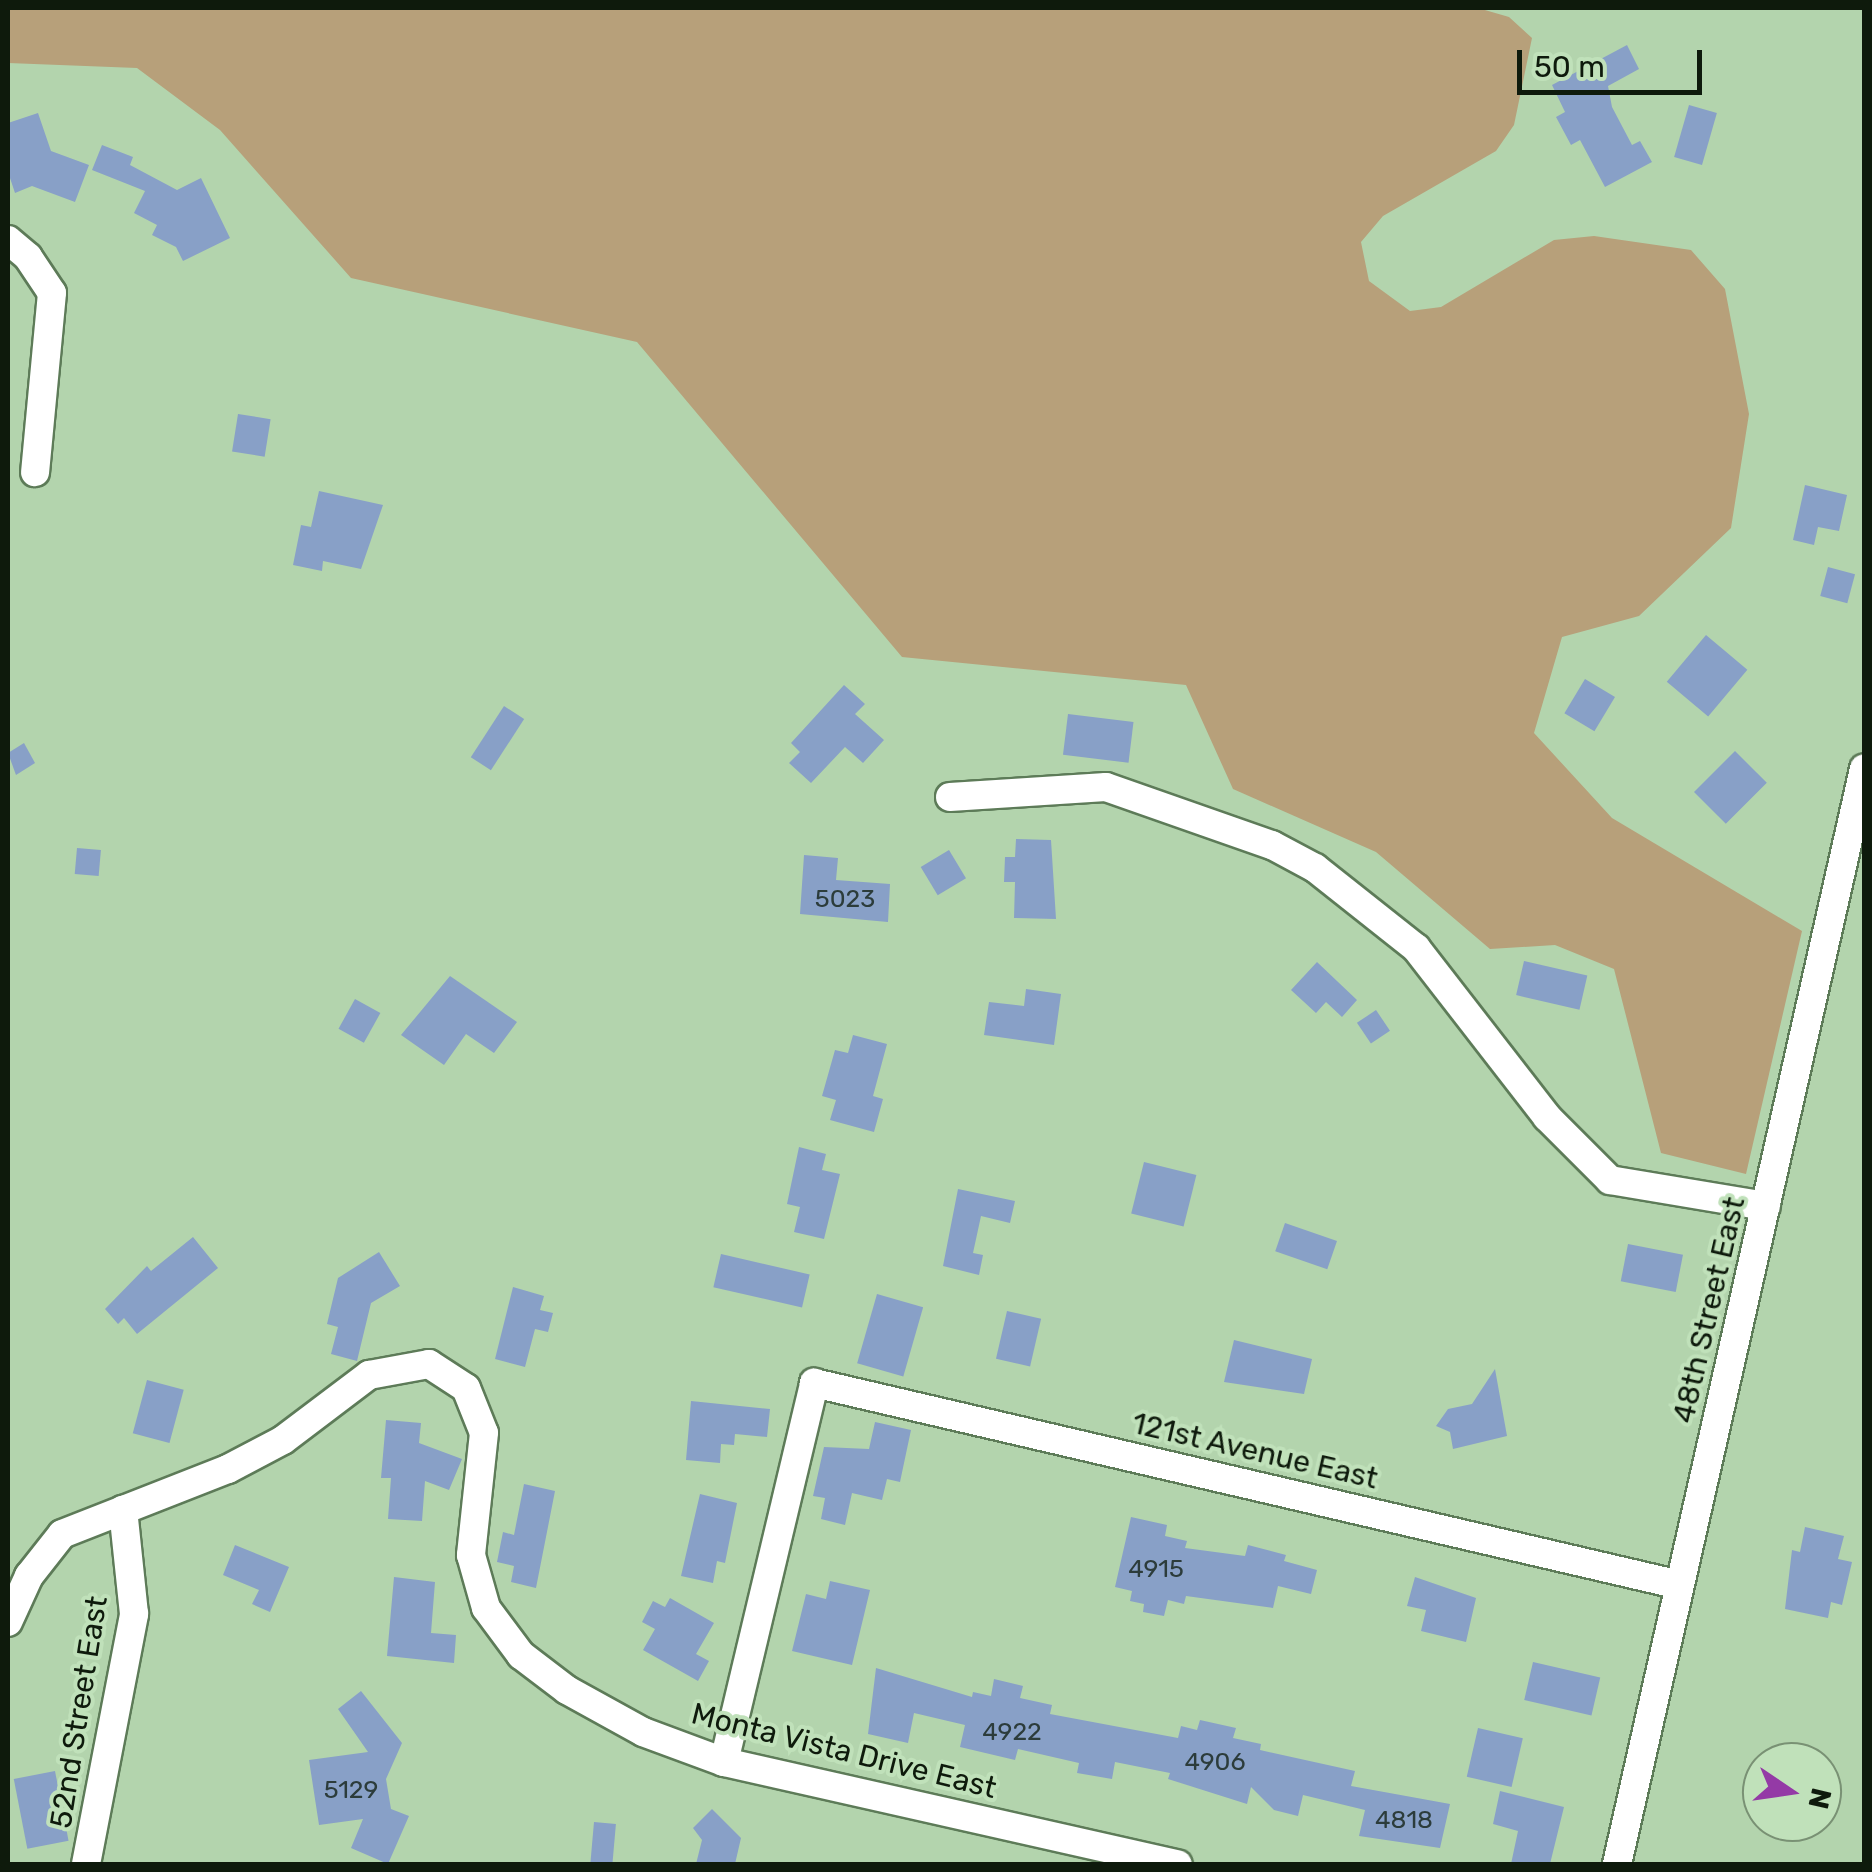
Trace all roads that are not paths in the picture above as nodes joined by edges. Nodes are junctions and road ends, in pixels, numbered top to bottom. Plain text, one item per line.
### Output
1 (8, 240) edge
2 (36, 472) dead end
3 (1864, 769) edge
4 (950, 797) dead end
5 (1766, 1206) junction
6 (123, 1510) junction
7 (1680, 1585) junction
8 (8, 1622) edge
9 (724, 1762) junction
10 (86, 1864) edge
11 (1178, 1864) edge
12 (1617, 1864) edge

1 - 2 street
3 - 5 street, 48th Street East
4 - 5 street
5 - 7 street, 48th Street East
6 - 8 street, Monta Vista Drive East
6 - 9 street, Monta Vista Drive East
6 - 10 street, 52nd Street East
7 - 9 street, 121st Avenue East
7 - 12 street, 48th Street East
9 - 11 street, Monta Vista Drive East

